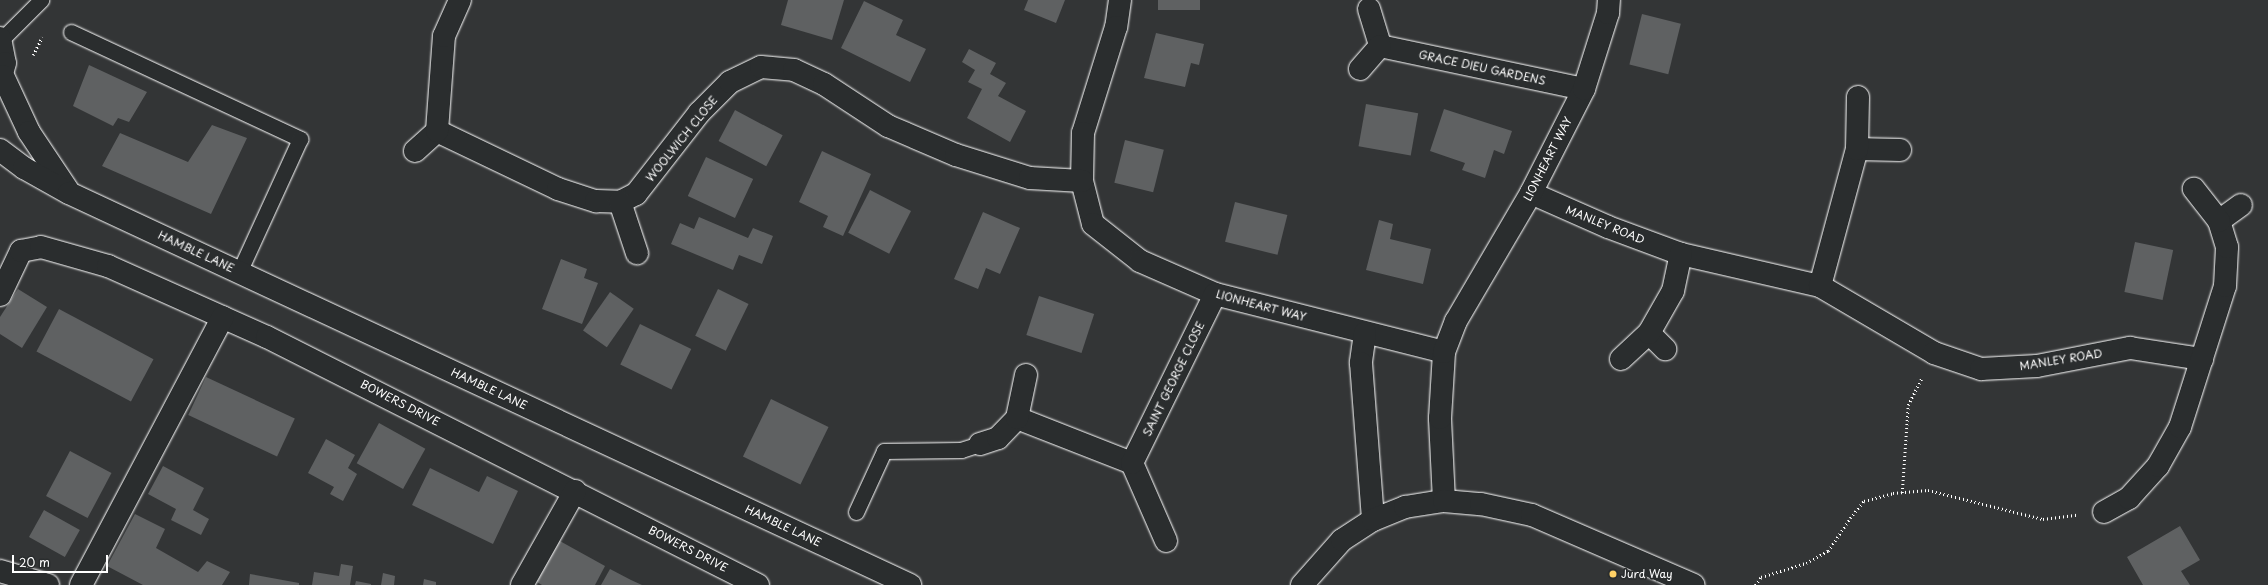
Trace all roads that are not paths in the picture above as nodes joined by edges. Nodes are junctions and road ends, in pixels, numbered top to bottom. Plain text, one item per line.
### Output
1 (41, 0) edge
2 (460, 0) edge
3 (1120, 0) edge
4 (1609, 0) edge
5 (1369, 9) dead end
6 (71, 32) dead end
7 (1, 39) edge
8 (1380, 46) junction
9 (1360, 69) dead end
10 (1, 78) edge
11 (1584, 89) junction
12 (1858, 97) dead end
13 (437, 131) junction
14 (1857, 149) junction
15 (0, 150) edge
16 (1900, 150) dead end
17 (415, 151) dead end
18 (1082, 181) junction
19 (2194, 189) dead end
20 (69, 193) junction
21 (1531, 193) junction
22 (620, 202) junction
23 (2241, 205) dead end
24 (2219, 221) junction
25 (637, 253) dead end
26 (1681, 254) junction
27 (239, 272) junction
28 (1820, 286) junction
29 (1215, 294) junction
30 (0, 295) edge
31 (223, 317) junction
32 (1365, 333) junction
33 (1649, 333) junction
34 (1665, 349) dead end
35 (1444, 352) junction
36 (1621, 359) dead end
37 (2202, 359) junction
38 (1026, 375) dead end
39 (1017, 418) junction
40 (980, 444) joint
41 (1132, 463) junction
42 (575, 491) junction
43 (1444, 501) junction
44 (856, 512) dead end
45 (2104, 512) road end
46 (1373, 520) junction
47 (1166, 541) dead end
48 (0, 571) edge
49 (48, 585) edge
50 (81, 585) edge
51 (522, 585) edge
52 (758, 585) edge
53 (910, 585) edge
54 (1302, 585) edge
55 (1694, 585) edge

1 - 7 lane
2 - 13 street
3 - 18 street, LIONHEART WAY
4 - 11 street, LIONHEART WAY
5 - 8 street
6 - 27 lane
7 - 10 street
8 - 9 street
8 - 11 street, GRACE DIEU GARDENS
10 - 20 street
11 - 21 street, LIONHEART WAY
12 - 14 street
13 - 17 street
13 - 22 street
14 - 16 street
14 - 28 street
15 - 20 street, HAMBLE LANE
18 - 22 street, WOOLWICH CLOSE
18 - 29 street, LIONHEART WAY
19 - 24 street
20 - 27 street, HAMBLE LANE
21 - 26 street, MANLEY ROAD
21 - 35 street, LIONHEART WAY
22 - 25 street
23 - 24 street
24 - 37 street
26 - 28 street, MANLEY ROAD
26 - 33 street
27 - 53 street, HAMBLE LANE
28 - 37 street, MANLEY ROAD
29 - 32 street, LIONHEART WAY
29 - 41 street, SAINT GEORGE CLOSE
30 - 31 street, BOWERS DRIVE
31 - 42 street, BOWERS DRIVE
31 - 50 street
32 - 35 street, LIONHEART WAY
32 - 46 street
33 - 34 street
33 - 36 street
35 - 43 street, LIONHEART WAY
37 - 45 street
38 - 39 street
39 - 40 street
39 - 41 street
40 - 44 lane
41 - 47 street
42 - 51 street
42 - 52 street, BOWERS DRIVE
43 - 46 street
43 - 55 street
46 - 54 street
48 - 49 street

